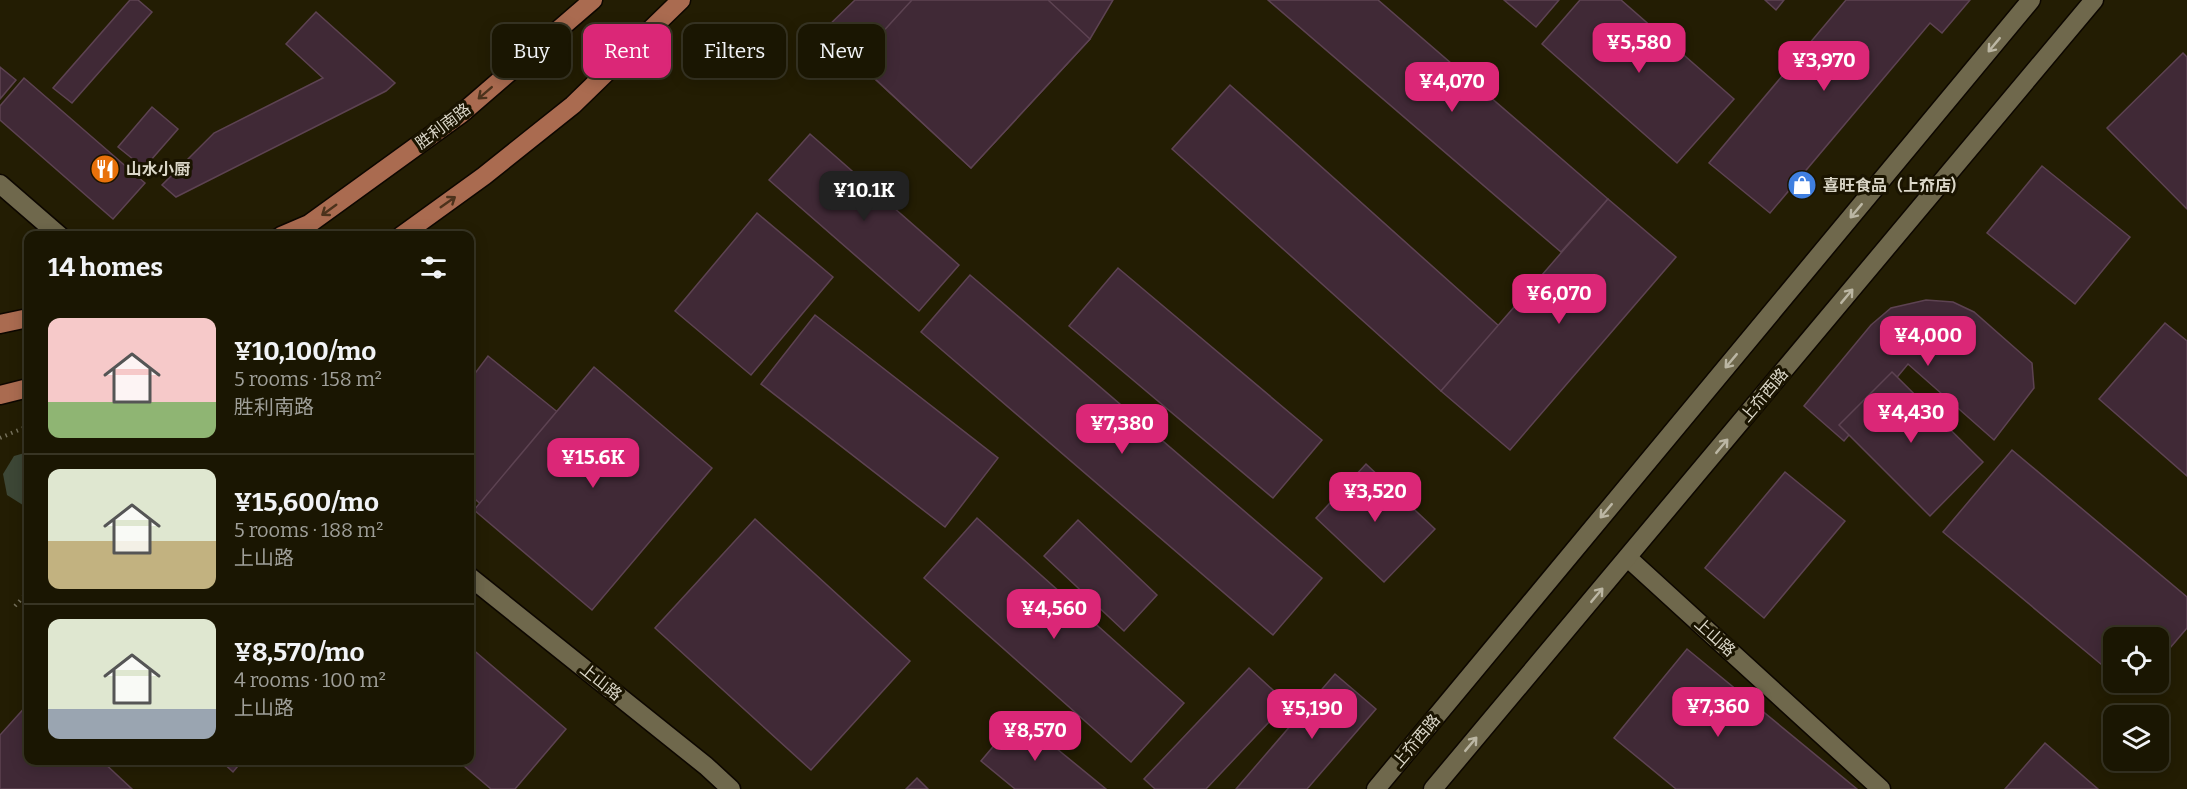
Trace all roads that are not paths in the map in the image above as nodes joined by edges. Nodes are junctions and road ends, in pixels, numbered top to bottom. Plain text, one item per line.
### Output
1 (593, 0) edge
2 (681, 0) edge
3 (2031, 0) edge
4 (2094, 0) edge
5 (0, 184) edge
6 (54, 231) edge
7 (293, 231) edge
8 (408, 231) edge
9 (24, 319) edge
10 (0, 324) edge
11 (24, 389) edge
12 (0, 395) edge
13 (1628, 558) junction
14 (474, 580) edge
15 (731, 789) edge
16 (1376, 789) edge
17 (1433, 789) edge
18 (1881, 789) edge

1 -> 7 main road, 胜利南路
8 -> 2 main road
3 -> 16 street, 上夼西路
13 -> 4 street, 上夼西路
5 - 6 street
9 - 10 main road
11 - 12 main road
17 -> 13 street, 上夼西路
13 - 18 street, 上山路
14 - 15 street, 上山路

